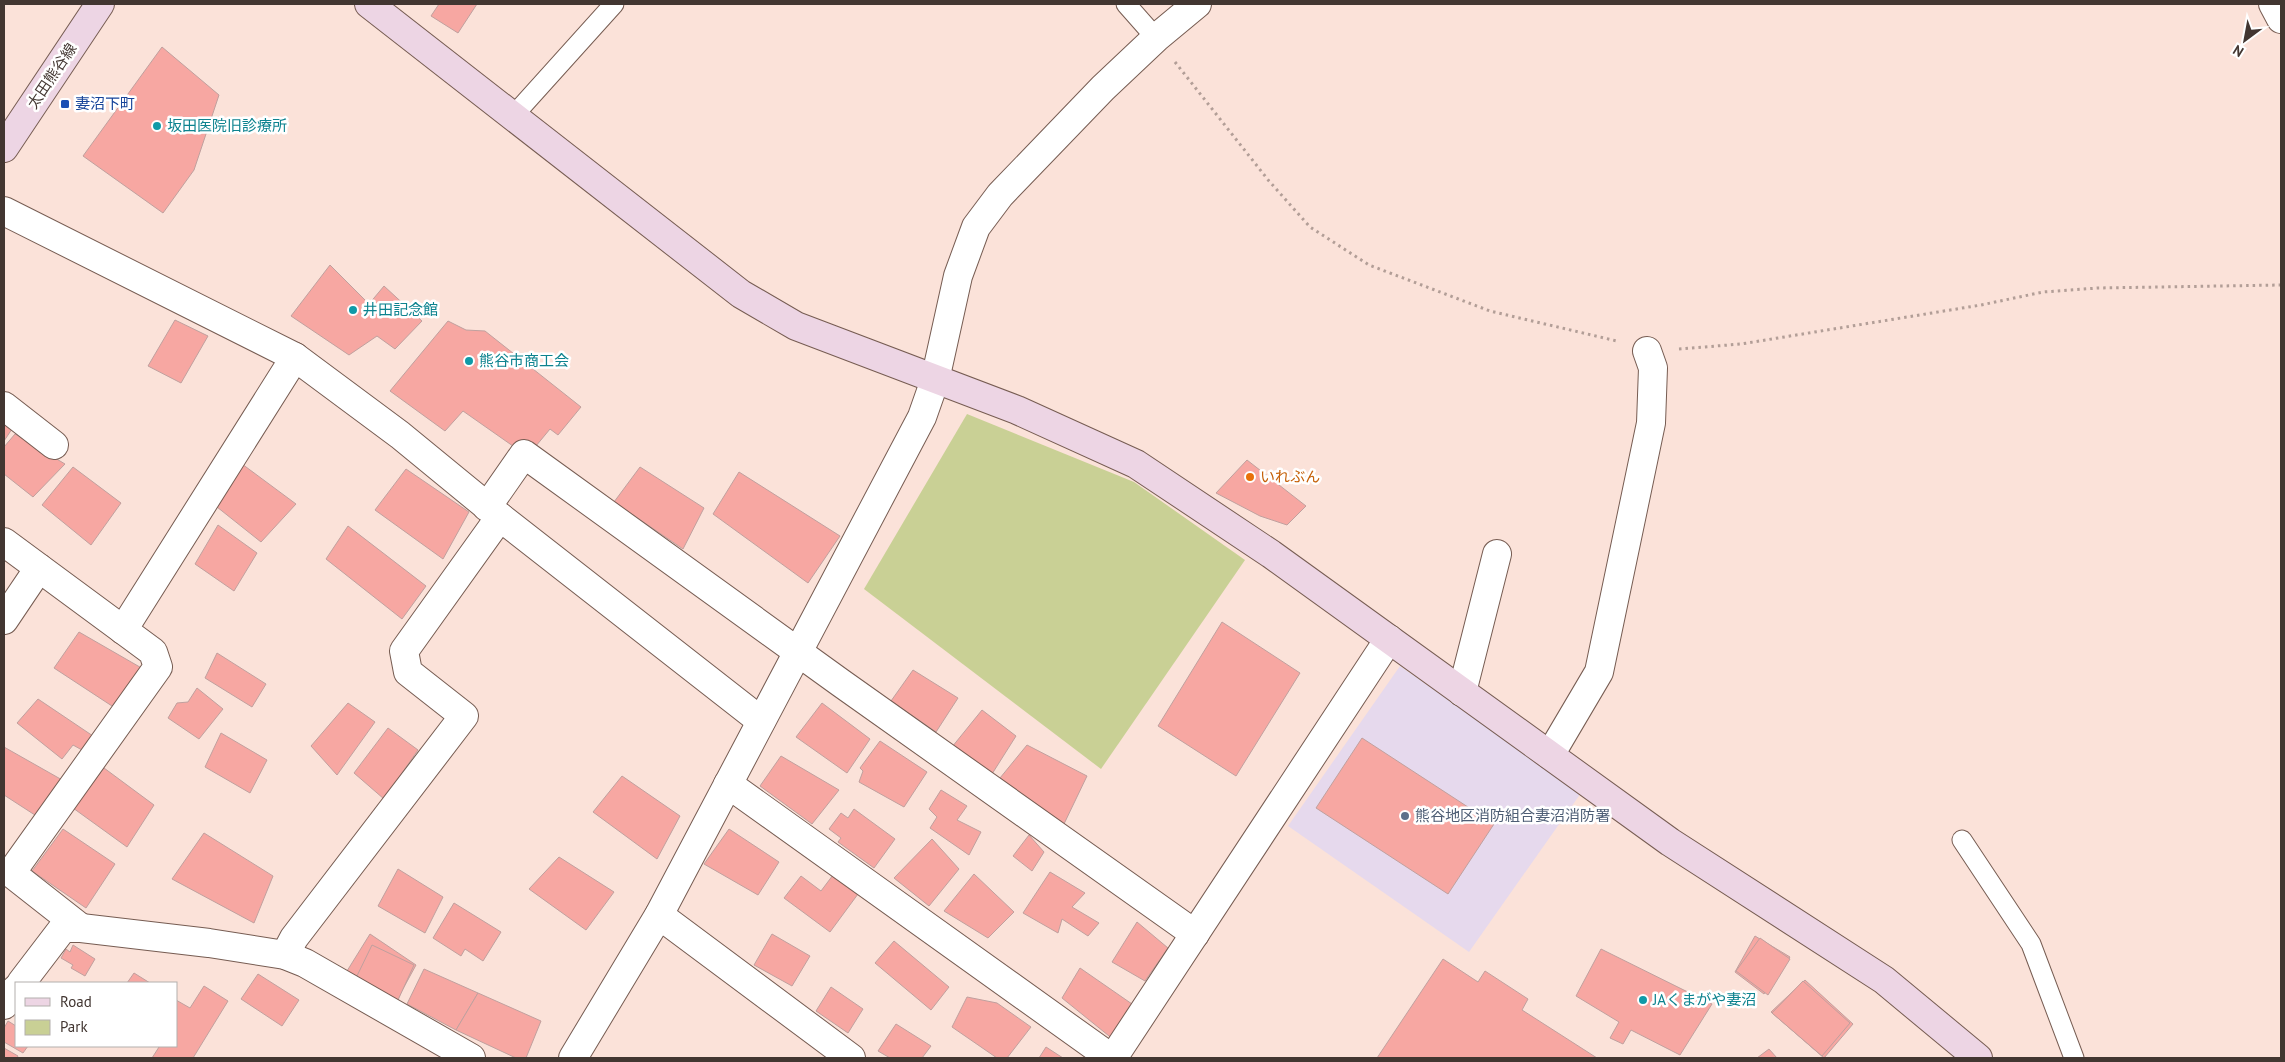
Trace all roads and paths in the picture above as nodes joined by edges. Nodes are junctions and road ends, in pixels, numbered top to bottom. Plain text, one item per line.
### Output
1 (100, 4) edge
2 (369, 4) edge
3 (614, 4) edge
4 (1126, 4) edge
5 (1197, 4) edge
6 (2273, 4) edge
7 (2281, 19) edge
8 (1156, 38) junction
9 (514, 115) junction
10 (4, 148) edge
11 (4, 211) edge
12 (2281, 286) edge
13 (1647, 351) junction
14 (295, 357) junction
15 (935, 380) junction
16 (4, 406) edge
17 (54, 445) dead end
18 (493, 512) junction
19 (4, 542) edge
20 (1497, 554) dead end
21 (39, 568) junction
22 (4, 620) edge
23 (123, 630) junction
24 (1389, 639) junction
25 (798, 652) junction
26 (1462, 692) junction
27 (761, 721) junction
28 (1550, 755) junction
29 (728, 784) junction
30 (1962, 840) dead end
31 (659, 915) junction
32 (81, 928) junction
33 (1195, 934) junction
34 (285, 955) junction
35 (22, 982) edge
36 (15, 990) edge
37 (4, 1005) edge
38 (471, 1058) edge
39 (573, 1058) edge
40 (850, 1058) edge
41 (1112, 1058) edge
42 (1978, 1058) edge
43 (2074, 1058) edge

1 - 10 street, 太田熊谷線
2 - 9 street
3 - 9 lane
4 - 8 lane
5 - 8 street
6 - 7 street
8 - 13 path
8 - 15 street
9 - 15 street
11 - 14 street
12 - 13 path
13 - 28 street
14 - 18 street
14 - 23 street
15 - 24 street
15 - 25 street
16 - 17 street
18 - 25 street
18 - 27 street
18 - 34 street
19 - 21 street
20 - 26 street
21 - 22 street
21 - 23 street
23 - 32 street
24 - 26 street
24 - 33 street
25 - 27 street
25 - 33 street
26 - 28 street
27 - 29 street
28 - 42 street
29 - 31 street
29 - 41 street
30 - 43 lane
31 - 39 street
31 - 40 street
32 - 34 street
32 - 35 street
33 - 41 street
34 - 38 street
36 - 37 street

